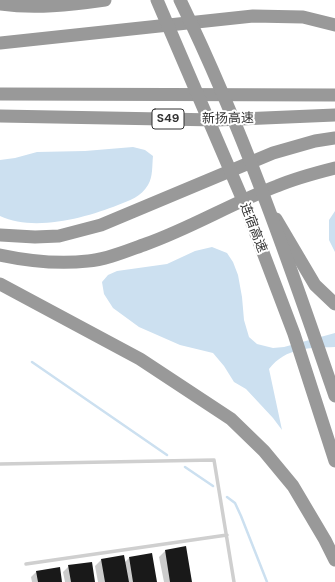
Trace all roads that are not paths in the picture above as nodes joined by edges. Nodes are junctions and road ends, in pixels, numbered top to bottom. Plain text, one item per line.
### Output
1 (105, 0) edge
2 (156, 0) edge
3 (180, 0) edge
4 (0, 4) edge
5 (335, 25) edge
6 (0, 43) edge
7 (0, 94) edge
8 (335, 95) edge
9 (0, 116) edge
10 (335, 116) edge
11 (335, 138) edge
12 (335, 168) edge
13 (264, 198) junction
14 (0, 235) edge
15 (0, 255) edge
16 (0, 284) edge
17 (335, 304) edge
18 (335, 396) edge
19 (335, 461) edge
20 (0, 464) edge
21 (226, 535) junction
22 (335, 560) edge
23 (26, 564) dead end
24 (234, 582) edge

1 - 4 highway
2 - 19 highway, 连宿高速, bridge
3 - 13 highway, 连宿高速, bridge
5 - 6 highway
7 - 8 highway, 新扬高速 / S49
9 - 10 highway, 新扬高速 / S49
11 - 14 highway
12 - 15 highway
13 - 17 highway, bridge
13 - 18 highway, 连宿高速, bridge
16 - 22 highway
20 - 21 lane
21 - 23 lane
21 - 24 lane

